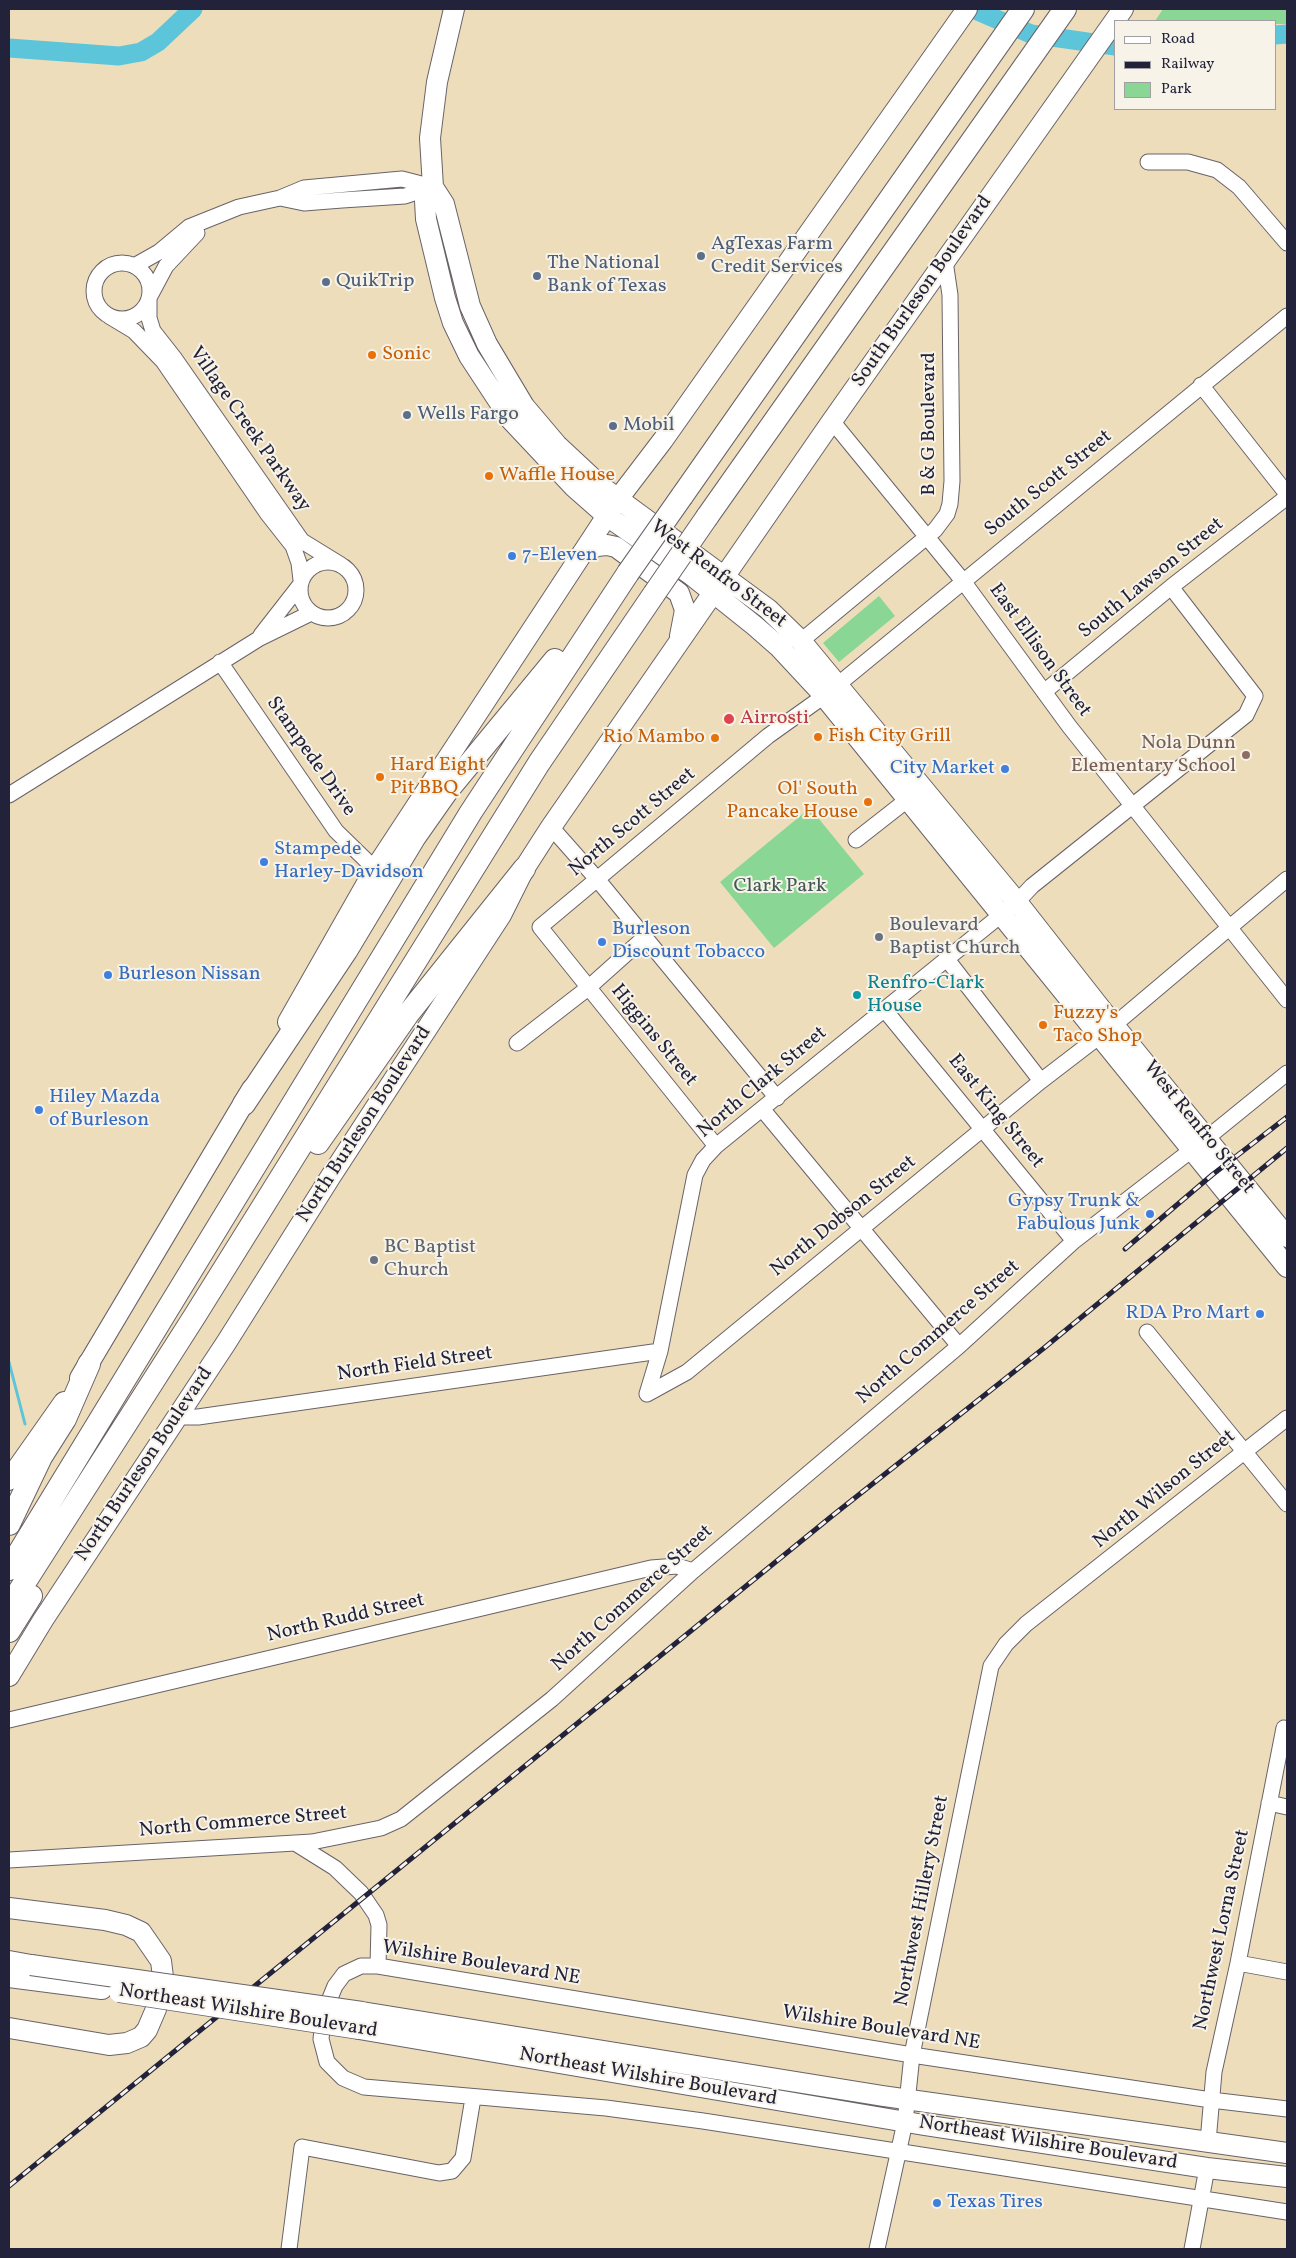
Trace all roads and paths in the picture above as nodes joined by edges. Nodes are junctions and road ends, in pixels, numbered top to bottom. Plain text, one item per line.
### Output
1 (454, 9) edge
2 (967, 9) edge
3 (1023, 9) edge
4 (1065, 9) edge
5 (1123, 9) edge
6 (1115, 20) edge
7 (1114, 22) edge
8 (1148, 162) dead end
9 (433, 187) junction
10 (215, 217) junction
11 (1287, 243) edge
12 (945, 261) junction
13 (136, 265) junction
14 (150, 298) junction
15 (109, 316) junction
16 (1287, 316) edge
17 (469, 356) junction
18 (1201, 385) junction
19 (534, 421) junction
20 (832, 421) junction
21 (1287, 496) edge
22 (612, 508) junction
23 (927, 537) junction
24 (583, 553) junction
25 (341, 565) junction
26 (628, 573) junction
27 (725, 577) junction
28 (963, 581) junction
29 (300, 583) junction
30 (1171, 587) junction
31 (713, 594) junction
32 (311, 613) junction
33 (260, 638) junction
34 (801, 641) junction
35 (678, 645) junction
36 (220, 662) junction
37 (830, 690) junction
38 (1044, 692) junction
39 (915, 794) junction
40 (9, 795) edge
41 (1131, 806) junction
42 (551, 827) junction
43 (856, 840) dead end
44 (374, 869) junction
45 (524, 869) junction
46 (1287, 878) edge
47 (597, 879) junction
48 (1017, 902) junction
49 (1001, 914) junction
50 (540, 927) joint
51 (1230, 928) junction
52 (645, 937) junction
53 (946, 958) junction
54 (588, 988) junction
55 (1287, 1000) edge
56 (884, 1010) junction
57 (1107, 1031) junction
58 (518, 1043) dead end
59 (1287, 1073) edge
60 (1041, 1081) junction
61 (777, 1098) junction
62 (244, 1104) junction
63 (763, 1110) junction
64 (982, 1129) junction
65 (1199, 1144) junction
66 (716, 1146) junction
67 (862, 1229) junction
68 (1279, 1229) edge
69 (1074, 1241) junction
70 (1287, 1267) edge
71 (196, 1314) junction
72 (1147, 1332) dead end
73 (959, 1346) junction
74 (660, 1350) junction
75 (90, 1364) junction
76 (176, 1417) junction
77 (1287, 1418) edge
78 (1245, 1452) junction
79 (9, 1480) edge
80 (86, 1487) junction
81 (1287, 1504) edge
82 (9, 1524) edge
83 (9, 1569) edge
84 (693, 1571) junction
85 (1068, 1593) joint
86 (9, 1607) edge
87 (9, 1631) edge
88 (9, 1676) edge
89 (9, 1720) edge
90 (1284, 1728) dead end
91 (1269, 1803) junction
92 (1287, 1807) edge
93 (294, 1842) junction
94 (9, 1860) edge
95 (9, 1908) edge
96 (9, 1961) edge
97 (1238, 1964) junction
98 (378, 1966) junction
99 (1287, 1972) edge
100 (9, 1977) edge
101 (360, 2021) junction
102 (9, 2028) edge
103 (912, 2055) junction
104 (473, 2098) junction
105 (907, 2099) junction
106 (1211, 2100) junction
107 (1287, 2109) edge
108 (905, 2122) junction
109 (1208, 2142) junction
110 (898, 2152) junction
111 (1287, 2153) edge
112 (1207, 2168) junction
113 (1287, 2178) edge
114 (1203, 2201) junction
115 (1287, 2212) edge
116 (289, 2249) edge
117 (877, 2249) edge
118 (1192, 2249) edge

1 - 9 main road
2 - 22 main road
3 - 26 highway, bridge
4 - 71 highway, bridge
5 - 6 main road, South Burleson Boulevard
7 - 12 main road, South Burleson Boulevard
8 - 11 street
9 - 10 street
9 - 17 main road
9 - 19 main road
10 - 13 street
10 - 14 street
12 - 20 main road, South Burleson Boulevard
12 - 23 street, B & G Boulevard
13 - 14 street, Village Creek Parkway
13 - 15 street, Village Creek Parkway
14 - 15 street
14 - 25 street, Village Creek Parkway
15 - 29 street, Village Creek Parkway
16 - 18 street, South Scott Street
17 - 19 main road
17 - 22 main road
18 - 21 street
18 - 28 street, South Scott Street
19 - 22 main road
20 - 23 street, East Ellison Street
20 - 27 main road, South Burleson Boulevard
21 - 30 street, South Lawson Street
22 - 24 main road
22 - 27 main road, West Renfro Street
22 - 31 main road, West Renfro Street
23 - 28 street, East Ellison Street
23 - 34 street, B & G Boulevard
24 - 35 main road
24 - 44 main road
25 - 29 street
25 - 32 street, Village Creek Parkway
26 - 62 highway
26 - 83 highway
27 - 31 main road, North Burleson Boulevard
27 - 34 main road, West Renfro Street
28 - 37 street, South Scott Street
28 - 38 street, East Ellison Street
29 - 32 street, Village Creek Parkway
29 - 33 street
30 - 38 street, South Lawson Street
30 - 41 street, North Clark Street
31 - 35 main road, North Burleson Boulevard
31 - 37 main road, West Renfro Street
32 - 33 street
33 - 36 street
34 - 37 main road, West Renfro Street
35 - 42 main road, North Burleson Boulevard
36 - 40 street
36 - 44 street, Stampede Drive
37 - 39 main road
37 - 47 street, North Scott Street
38 - 41 street, East Ellison Street
39 - 43 street
39 - 48 main road
39 - 49 main road
41 - 48 street, North Clark Street
41 - 51 street, East Ellison Street
42 - 45 main road, North Burleson Boulevard
42 - 47 street
44 - 62 main road
45 - 71 highway
45 - 76 main road, North Burleson Boulevard
46 - 51 street, North Dobson Street
47 - 50 street, North Scott Street
47 - 52 street
48 - 49 street, North Clark Street
48 - 57 main road
49 - 53 street, North Clark Street
49 - 57 main road
50 - 54 street, Higgins Street
51 - 55 street, East Ellison Street
51 - 57 street, North Dobson Street
52 - 54 street
52 - 61 street
53 - 56 street, North Clark Street
53 - 60 street
54 - 58 street
54 - 66 street, Higgins Street
56 - 61 street, North Clark Street
56 - 64 street, East King Street
57 - 60 street, North Dobson Street
57 - 65 main road
59 - 65 street, North Commerce Street
60 - 64 street, North Dobson Street
61 - 63 street, North Clark Street
62 - 75 main road
63 - 66 street, North Clark Street
63 - 67 street
64 - 67 street, North Dobson Street
64 - 69 street, East King Street
65 - 68 main road, West Renfro Street
65 - 68 main road, West Renfro Street
65 - 69 street, North Commerce Street
66 - 74 street, North Clark Street
67 - 73 street
67 - 74 street, North Dobson Street
68 - 70 main road, West Renfro Street
69 - 73 street, North Commerce Street
71 - 80 highway
72 - 78 street
73 - 84 street, North Commerce Street
74 - 76 street, North Field Street
75 - 79 main road
75 - 82 highway
76 - 88 main road, North Burleson Boulevard
77 - 78 street, North Wilson Street
78 - 81 street
78 - 85 street, North Wilson Street
80 - 86 highway
80 - 87 highway
84 - 89 street, North Rudd Street
84 - 93 street, North Commerce Street
85 - 103 street, Northwest Hillery Street
90 - 91 street, Northwest Lorna Street
91 - 92 street
91 - 97 street, Northwest Lorna Street
93 - 94 street, North Commerce Street
93 - 98 street
95 - 102 main road
96 - 101 main road, Northeast Wilshire Boulevard, bridge
97 - 99 street
97 - 106 street, Northwest Lorna Street
98 - 103 street, Wilshire Boulevard NE
98 - 104 street, Wilshire Boulevard NE
100 - 101 main road, Northeast Wilshire Boulevard, bridge
101 - 105 main road, Northeast Wilshire Boulevard
101 - 108 main road, Northeast Wilshire Boulevard
103 - 105 street, Northwest Hillery Street
103 - 106 street, Wilshire Boulevard NE
104 - 110 street, Wilshire Boulevard NE
104 - 116 street
105 - 108 street, Northwest Hillery Street
105 - 109 main road, Northeast Wilshire Boulevard
106 - 107 street, Wilshire Boulevard NE
106 - 109 street, Northwest Lorna Street
108 - 110 street, Northwest Hillery Street
108 - 112 main road, Northeast Wilshire Boulevard
109 - 111 main road, Northeast Wilshire Boulevard
110 - 114 street, Wilshire Boulevard NE
110 - 117 street, Northwest Hillery Street
112 - 113 main road, Northeast Wilshire Boulevard
112 - 114 street
114 - 115 street, Wilshire Boulevard NE
114 - 118 street

